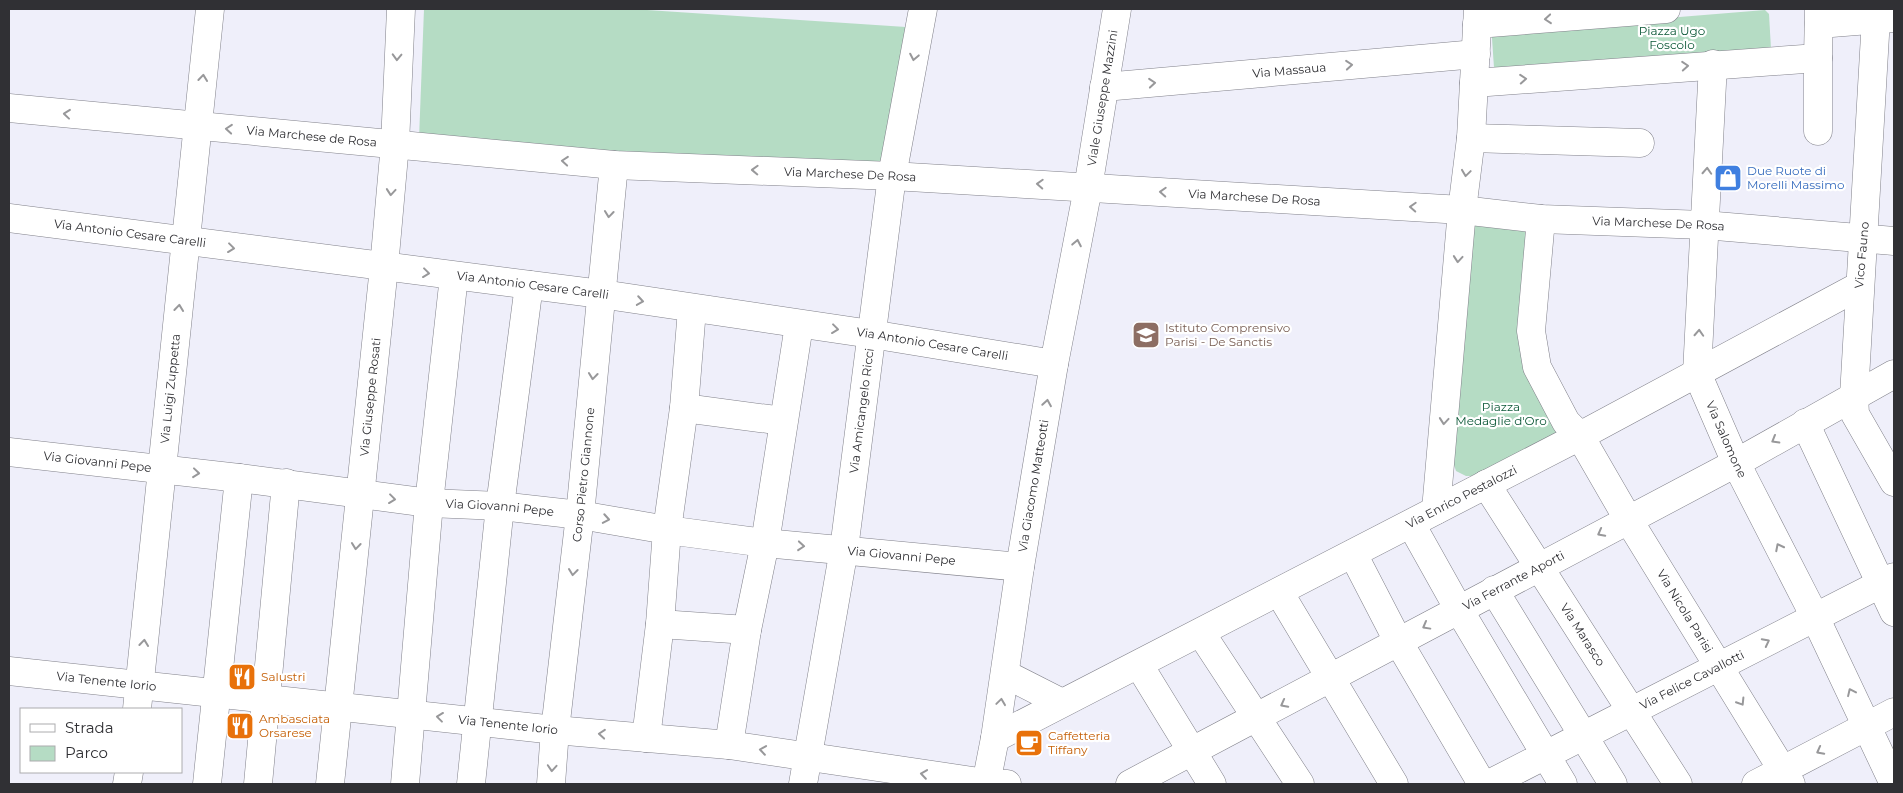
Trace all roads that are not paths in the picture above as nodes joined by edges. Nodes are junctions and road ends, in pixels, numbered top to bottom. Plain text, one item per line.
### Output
1 (210, 9) edge
2 (401, 9) edge
3 (923, 9) edge
4 (1117, 9) edge
5 (1666, 9) edge
6 (1819, 16) edge
7 (1478, 17) edge
8 (1885, 18) edge
9 (1476, 54) junction
10 (1818, 58) junction
11 (1712, 64) junction
12 (1474, 83) junction
13 (1104, 87) junction
14 (9, 108) edge
15 (198, 126) junction
16 (1818, 131) dead end
17 (1471, 138) junction
18 (1640, 143) dead end
19 (395, 144) junction
20 (614, 165) junction
21 (892, 176) junction
22 (1088, 188) junction
23 (1462, 210) junction
24 (9, 218) edge
25 (1540, 219) junction
26 (1704, 225) junction
27 (1864, 238) junction
28 (1894, 241) edge
29 (186, 242) junction
30 (384, 267) junction
31 (454, 276) junction
32 (529, 285) junction
33 (1859, 286) junction
34 (601, 294) junction
35 (692, 309) junction
36 (799, 325) junction
37 (871, 334) junction
38 (1054, 364) junction
39 (1696, 373) junction
40 (1894, 374) edge
41 (1854, 396) junction
42 (684, 408) junction
43 (783, 421) junction
44 (1805, 423) junction
45 (1580, 436) junction
46 (9, 452) edge
47 (1736, 462) junction
48 (162, 469) junction
49 (239, 478) junction
50 (1894, 482) edge
51 (286, 484) junction
52 (1486, 484) junction
53 (361, 495) junction
54 (429, 503) junction
55 (500, 506) junction
56 (1436, 510) junction
57 (580, 515) junction
58 (1628, 519) junction
59 (1411, 524) junction
60 (667, 530) junction
61 (765, 543) junction
62 (844, 550) junction
63 (1353, 554) junction
64 (1538, 566) junction
65 (1020, 567) junction
66 (1888, 580) edge
67 (1494, 590) junction
68 (1279, 592) junction
69 (1458, 608) junction
70 (1894, 612) edge
71 (1815, 617) junction
72 (660, 624) junction
73 (747, 630) junction
74 (1201, 633) junction
75 (1398, 641) junction
76 (1139, 665) junction
77 (1719, 666) junction
78 (9, 671) edge
79 (1005, 674) junction
80 (1331, 678) junction
81 (215, 692) junction
82 (138, 697) edge
83 (268, 698) junction
84 (1060, 702) junction
85 (339, 707) junction
86 (1632, 711) junction
87 (1894, 712) edge
88 (410, 714) junction
89 (1259, 717) junction
90 (477, 721) junction
91 (1866, 726) junction
92 (555, 730) junction
93 (1584, 736) junction
94 (646, 738) junction
95 (995, 738) junction
96 (729, 745) junction
97 (1192, 751) junction
98 (1545, 755) junction
99 (808, 757) junction
100 (1787, 778) edge
101 (207, 784) edge
102 (258, 784) edge
103 (330, 784) edge
104 (405, 784) edge
105 (471, 784) edge
106 (551, 784) edge
107 (803, 784) edge
108 (993, 784) edge
109 (1130, 784) edge
110 (1212, 784) edge
111 (1300, 784) edge
112 (1394, 784) edge
113 (1482, 784) edge
114 (1489, 784) edge
115 (1563, 784) edge
116 (1613, 784) edge
117 (1678, 784) edge
118 (1756, 784) edge
119 (1894, 784) edge

15 -> 1 street, Via Luigi Zuppetta
2 -> 19 street, Via Giuseppe Rosati
3 -> 21 street, Via Amicangelo Ricci
4 - 13 street, Viale Giuseppe Mazzini
5 -> 7 street
6 - 8 street
6 - 10 street
7 - 9 street
8 - 27 street, Vico Fauno
9 - 12 street
13 -> 9 street, Via Massaua
10 - 11 street
10 - 16 street
12 -> 11 street
26 -> 11 street, Via Salomone
12 - 17 street
13 - 22 street, Viale Giuseppe Mazzini
15 -> 14 street, Via Marchese de Rosa
19 -> 15 street, Via Marchese de Rosa
15 - 29 street, Via Luigi Zuppetta
17 - 18 street
17 -> 23 street
20 -> 19 street, Via Marchese de Rosa
19 -> 30 street, Via Giuseppe Rosati
21 -> 20 street, Via Marchese De Rosa
20 -> 34 street, Corso Pietro Giannone
22 -> 21 street, Via Marchese De Rosa
21 - 37 street, Via Amicangelo Ricci
23 -> 22 street, Via Marchese De Rosa
38 -> 22 street, Via Giacomo Matteotti
23 - 25 street, Via Marchese De Rosa
23 -> 56 street
24 - 29 street, Via Antonio Cesare Carelli
25 - 26 street, Via Marchese De Rosa
25 - 45 street
26 - 27 street, Via Marchese De Rosa
39 -> 26 street, Via Salomone
27 - 28 street, Via Marchese De Rosa
27 - 33 street, Vico Fauno
29 -> 30 street, Via Antonio Cesare Carelli
48 -> 29 street, Via Luigi Zuppetta
30 -> 31 street, Via Antonio Cesare Carelli
30 - 53 street, Via Giuseppe Rosati
31 - 32 street, Via Antonio Cesare Carelli
31 - 54 street
32 - 34 street, Via Antonio Cesare Carelli
32 - 55 street
33 - 39 street, Via Enrico Pestalozzi
33 - 41 street, Vico Fauno
34 -> 35 street, Via Antonio Cesare Carelli
34 -> 57 street, Corso Pietro Giannone
35 - 36 street, Via Antonio Cesare Carelli
35 - 42 street
36 -> 37 street, Via Antonio Cesare Carelli
36 - 43 street
37 - 38 street, Via Antonio Cesare Carelli
37 - 62 street, Via Amicangelo Ricci
65 -> 38 street, Via Giacomo Matteotti
39 - 45 street, Via Enrico Pestalozzi
39 - 47 street, Via Salomone
40 - 41 street, Via Ferrante Aporti
41 - 44 street, Via Ferrante Aporti
41 - 50 street, Vico Fauno
42 - 43 street
42 - 60 street
43 - 61 street
44 -> 47 street, Via Ferrante Aporti
44 - 66 street
45 - 52 street, Via Enrico Pestalozzi
45 - 58 street, Via Nicola Parisi
46 - 48 street, Via Giovanni Pepe
47 - 58 street, Via Ferrante Aporti
71 -> 47 street, Via Salomone
48 -> 49 street, Via Giovanni Pepe
82 -> 48 street, Via Luigi Zuppetta
49 - 51 street, Via Giovanni Pepe
49 - 81 street
51 - 53 street, Via Giovanni Pepe
51 - 83 street
52 - 56 street, Via Enrico Pestalozzi
52 - 64 street, Via Marasco
53 -> 54 street, Via Giovanni Pepe
53 -> 85 street, Via Giuseppe Rosati
54 - 55 street, Via Giovanni Pepe
54 - 88 street
55 - 57 street, Via Giovanni Pepe
55 - 90 street
56 - 59 street, Via Enrico Pestalozzi
57 -> 60 street, Via Giovanni Pepe
57 -> 92 street, Corso Pietro Giannone
58 -> 64 street, Via Ferrante Aporti
58 - 77 street, Via Nicola Parisi
59 - 63 street, Via Enrico Pestalozzi
59 - 69 street
60 - 61 street, Via Giovanni Pepe
60 - 72 street
61 -> 62 street, Via Giovanni Pepe
61 - 73 street
62 - 65 street, Via Giovanni Pepe
62 - 99 street, Via Amicangelo Ricci
63 - 68 street, Via Enrico Pestalozzi
63 - 75 street
64 - 67 street, Via Ferrante Aporti
64 - 86 street, Via Marasco
65 - 79 street, Via Giacomo Matteotti
66 - 70 street
66 - 71 street, Via Felice Cavallotti
67 - 69 street, Via Ferrante Aporti
67 - 93 street
68 - 74 street, Via Enrico Pestalozzi
68 - 80 street
69 -> 75 street, Via Ferrante Aporti
69 - 98 street
77 -> 71 street, Via Felice Cavallotti
91 -> 71 street, Via Salomone
72 - 73 street
72 - 94 street
73 - 96 street
74 - 76 street, Via Enrico Pestalozzi
74 - 89 street
75 - 80 street, Via Ferrante Aporti
75 - 113 street
76 - 84 street, Via Enrico Pestalozzi
76 - 97 street
77 - 86 street, Via Felice Cavallotti
77 -> 100 street, Via Nicola Parisi
78 - 82 street, Via Tenente Iorio
79 - 84 street
95 -> 79 street, Via Giacomo Matteotti
80 -> 89 street, Via Ferrante Aporti
80 - 112 street
81 - 82 street, Via Tenente Iorio
81 - 83 street, Via Tenente Iorio
81 - 101 street
83 - 85 street, Via Tenente Iorio
83 - 102 street
84 - 95 street, Via Enrico Pestalozzi
85 - 88 street, Via Tenente Iorio
85 - 103 street, Via Giuseppe Rosati
86 - 93 street, Via Felice Cavallotti
86 - 117 street, Via Marasco
87 - 91 street
90 -> 88 street, Via Tenente Iorio
88 - 104 street
89 - 97 street, Via Ferrante Aporti
89 - 111 street
90 - 92 street, Via Tenente Iorio
90 - 105 street
91 -> 100 street
91 - 119 street, Via Salomone
94 -> 92 street, Via Tenente Iorio
92 -> 106 street, Corso Pietro Giannone
93 - 98 street, Via Felice Cavallotti
93 - 116 street
94 - 96 street, Via Tenente Iorio
95 - 108 street, Via Giacomo Matteotti
99 -> 96 street, Via Tenente Iorio
97 - 109 street, Via Ferrante Aporti
97 - 110 street
98 - 114 street, Via Felice Cavallotti
98 - 115 street
99 - 107 street, Via Amicangelo Ricci
108 -> 99 street, Via Tenente Iorio
100 - 118 street

